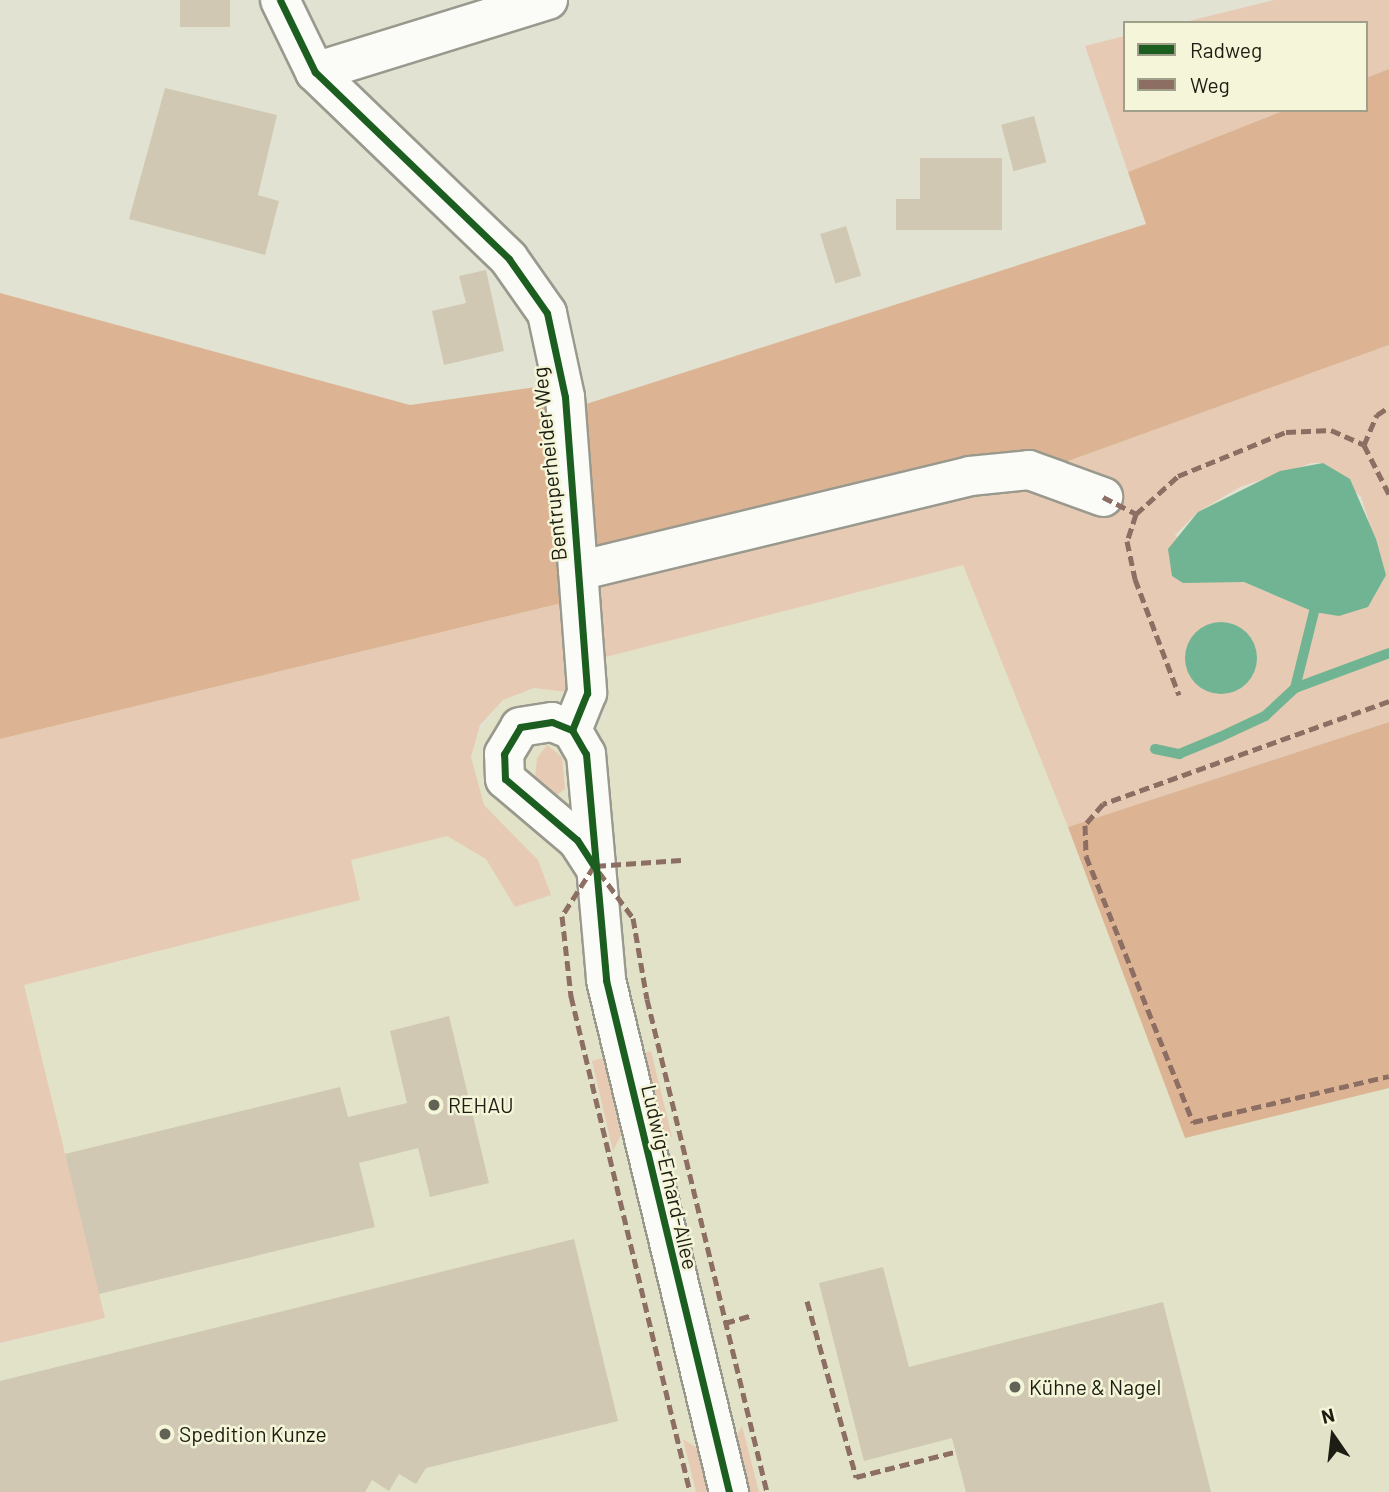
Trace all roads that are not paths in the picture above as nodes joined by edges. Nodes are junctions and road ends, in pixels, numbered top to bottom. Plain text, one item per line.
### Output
1 (279, 0) edge
2 (548, 0) edge
3 (315, 72) junction
4 (1104, 497) dead end
5 (578, 571) junction
6 (572, 730) junction
7 (594, 866) junction
8 (729, 1492) edge

1 - 3 street, Bentruperheider Weg
2 - 3 street
3 - 5 street, Bentruperheider Weg
4 - 5 street
5 - 6 street, Bentruperheider Weg
6 - 7 street, Ludwig-Erhard-Allee
6 - 7 street, Ludwig-Erhard-Allee
7 - 8 street, Ludwig-Erhard-Allee

